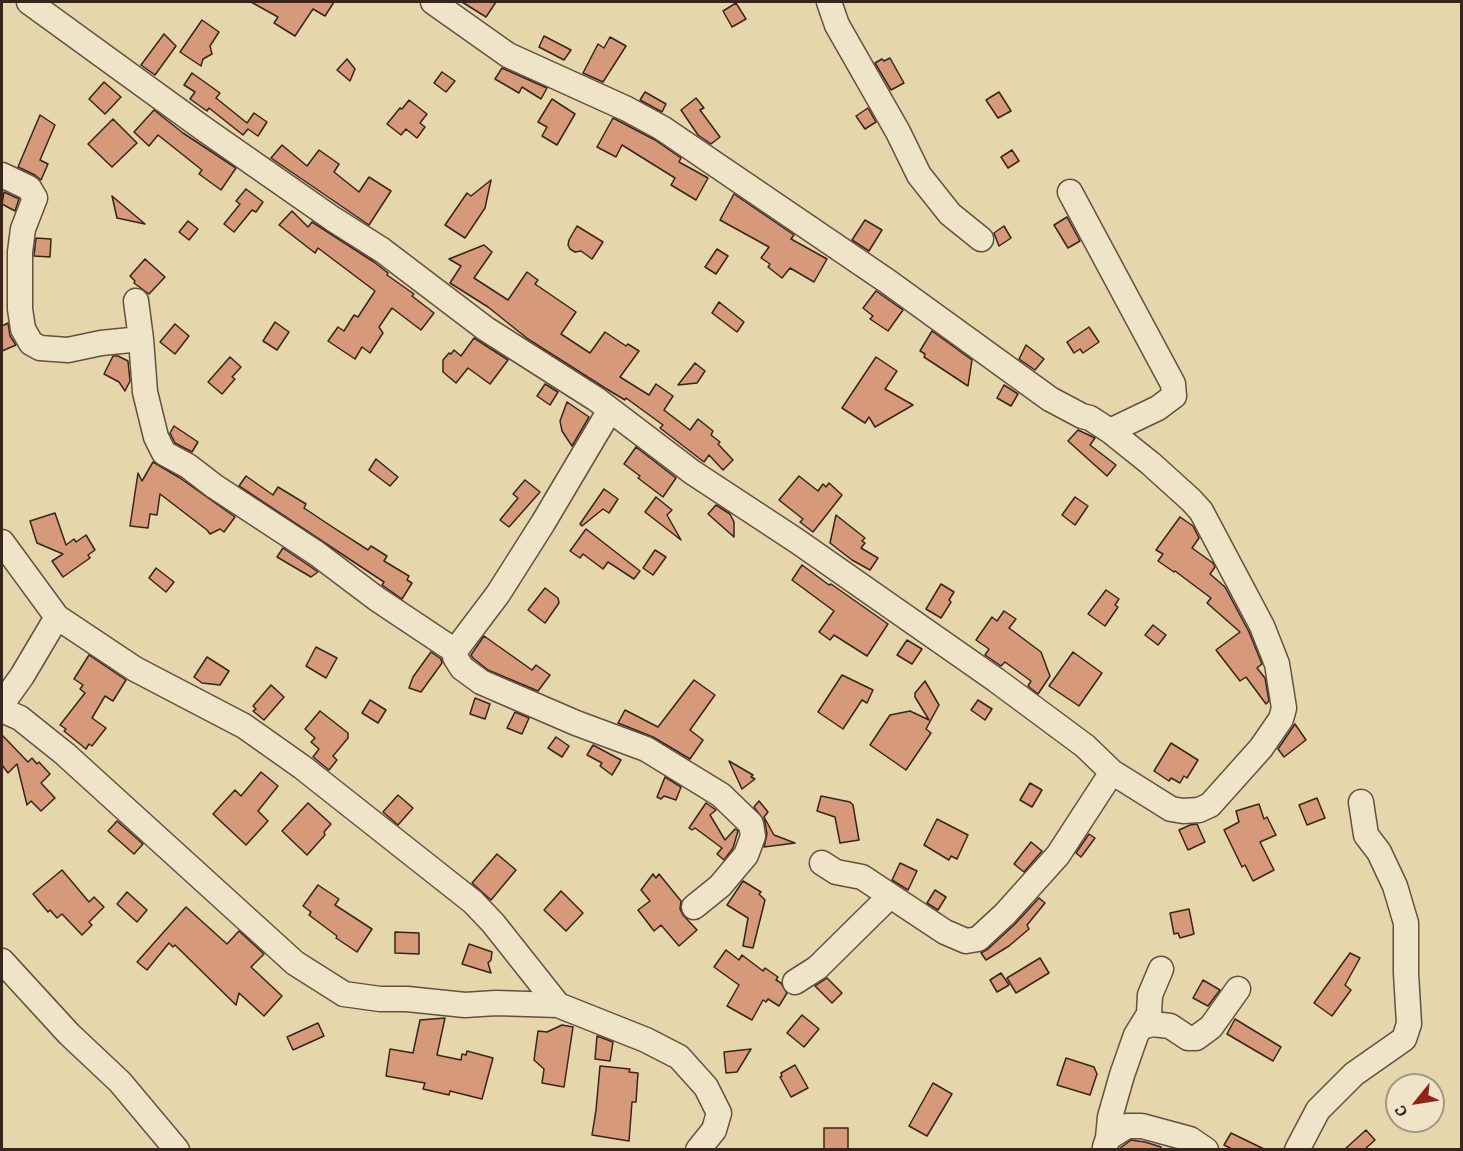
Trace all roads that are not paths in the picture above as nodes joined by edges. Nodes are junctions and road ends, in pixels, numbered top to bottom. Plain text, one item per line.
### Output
1 (29, 2) edge
2 (433, 2) edge
3 (829, 2) edge
4 (2, 175) edge
5 (1070, 192) dead end
6 (981, 239) dead end
7 (136, 301) dead end
8 (141, 339) junction
9 (610, 410) junction
10 (1110, 431) junction
11 (2, 542) edge
12 (57, 616) junction
13 (454, 662) junction
14 (2, 704) edge
15 (2, 710) edge
16 (1112, 772) junction
17 (1361, 802) dead end
18 (822, 863) dead end
19 (890, 896) junction
20 (694, 907) dead end
21 (2, 961) edge
22 (1161, 969) dead end
23 (795, 982) dead end
24 (1238, 989) dead end
25 (558, 1005) junction
26 (1141, 1027) junction
27 (1106, 1144) edge
28 (177, 1149) edge
29 (698, 1149) edge
30 (1206, 1149) edge
31 (1297, 1149) edge

1 - 9 street
2 - 10 street
3 - 6 street
4 - 8 street
5 - 10 street
7 - 8 street
8 - 13 street
9 - 13 street
9 - 16 street
10 - 16 street
11 - 12 street
12 - 14 street
12 - 25 street
13 - 20 street
15 - 25 street
16 - 19 street
17 - 31 street
18 - 19 street
19 - 23 street
21 - 28 street
22 - 26 street
24 - 26 street
25 - 29 street
26 - 27 street
27 - 30 street

